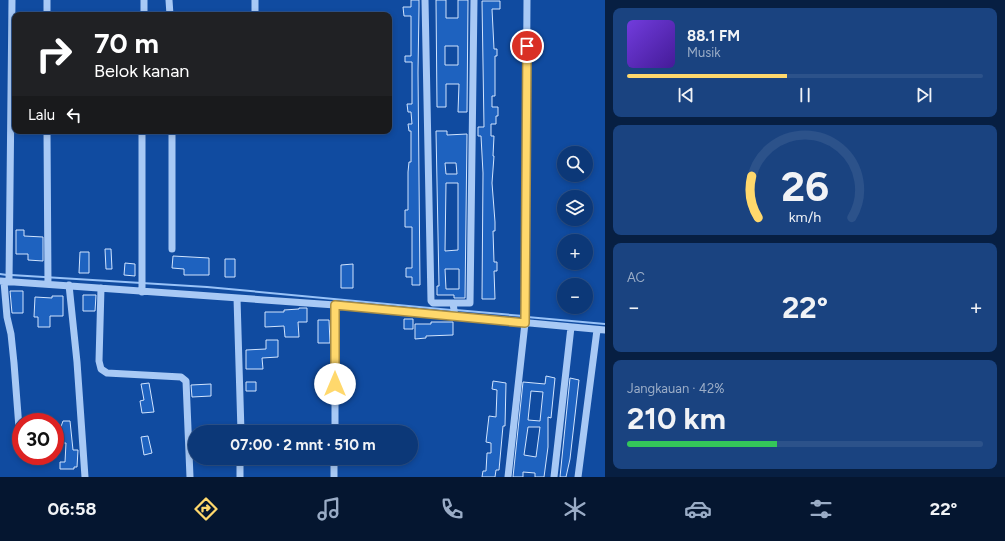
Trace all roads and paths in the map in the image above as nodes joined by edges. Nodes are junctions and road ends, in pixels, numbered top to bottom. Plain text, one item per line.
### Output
1 (12, 0) edge
2 (47, 0) edge
3 (144, 0) edge
4 (169, 0) edge
5 (255, 0) edge
6 (425, 0) edge
7 (474, 0) edge
8 (527, 0) edge
9 (47, 12) edge
10 (144, 12) edge
11 (170, 12) edge
12 (255, 12) edge
13 (47, 134) edge
14 (142, 134) edge
15 (172, 134) edge
16 (172, 249) dead end
17 (6, 281) edge
18 (48, 284) junction
19 (69, 285) junction
20 (101, 288) junction
21 (142, 290) junction
22 (237, 298) junction
23 (335, 305) junction
24 (454, 310) junction
25 (525, 323) junction
26 (571, 327) junction
27 (597, 330) junction
28 (605, 330) edge
29 (18, 413) edge
30 (241, 425) edge
31 (334, 425) edge
32 (240, 465) edge
33 (334, 465) edge
34 (85, 477) edge
35 (190, 477) edge
36 (240, 477) edge
37 (334, 477) edge
38 (508, 477) edge
39 (554, 477) edge
40 (578, 477) edge

1 - 17 street
2 - 9 street
3 - 10 street
4 - 11 street
5 - 12 street
6 - 24 street
7 - 24 street
8 - 25 street
13 - 18 street
14 - 21 street
15 - 16 street
17 - 18 street
17 - 29 street
18 - 19 street
19 - 20 street
19 - 34 street
20 - 21 street
20 - 35 street
21 - 22 street
22 - 23 street
22 - 30 street
23 - 24 street
23 - 31 street
24 - 25 street
25 - 26 street
25 - 38 street
26 - 27 street
26 - 39 street
27 - 28 street
27 - 40 street
32 - 36 street
33 - 37 street

